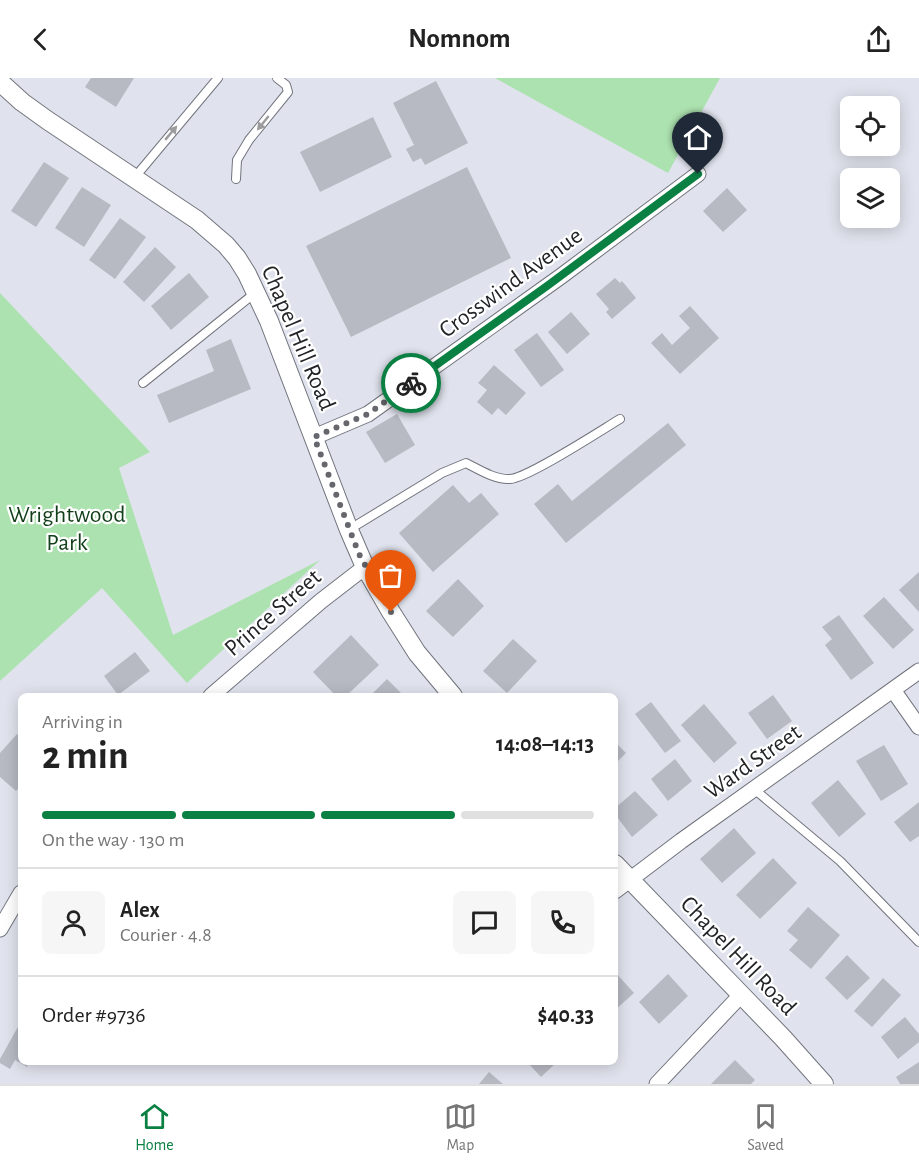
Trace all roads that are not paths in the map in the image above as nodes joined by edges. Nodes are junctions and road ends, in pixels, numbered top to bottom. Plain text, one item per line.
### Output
1 (218, 78) edge
2 (277, 78) edge
3 (0, 82) edge
4 (698, 174) dead end
5 (134, 178) junction
6 (236, 179) dead end
7 (256, 292) junction
8 (143, 383) dead end
9 (620, 419) dead end
10 (314, 437) junction
11 (349, 530) junction
12 (365, 567) junction
13 (919, 671) edge
14 (893, 690) junction
15 (214, 693) edge
16 (450, 693) edge
17 (919, 727) edge
18 (754, 789) junction
19 (618, 867) edge
20 (629, 879) junction
21 (618, 888) edge
22 (18, 898) edge
23 (0, 929) edge
24 (919, 942) edge
25 (741, 995) junction
26 (657, 1084) edge
27 (824, 1084) edge

5 -> 1 lane
2 -> 6 lane
3 - 5 street, Chapel Hill Road
4 - 10 street, Crosswind Avenue
5 - 7 street, Chapel Hill Road
7 - 8 lane
7 - 10 street, Chapel Hill Road
9 - 11 lane
10 - 11 street, Chapel Hill Road
11 - 12 street, Chapel Hill Road
12 - 15 street, Prince Street
12 - 16 street, Chapel Hill Road
13 - 14 street, Ward Street
14 - 17 street
14 - 18 street, Ward Street
18 - 20 street, Ward Street
18 - 24 lane
19 - 20 street, Chapel Hill Road
20 - 21 street, Ward Street
20 - 25 street, Chapel Hill Road
22 - 23 street
25 - 26 street
25 - 27 street, Chapel Hill Road

